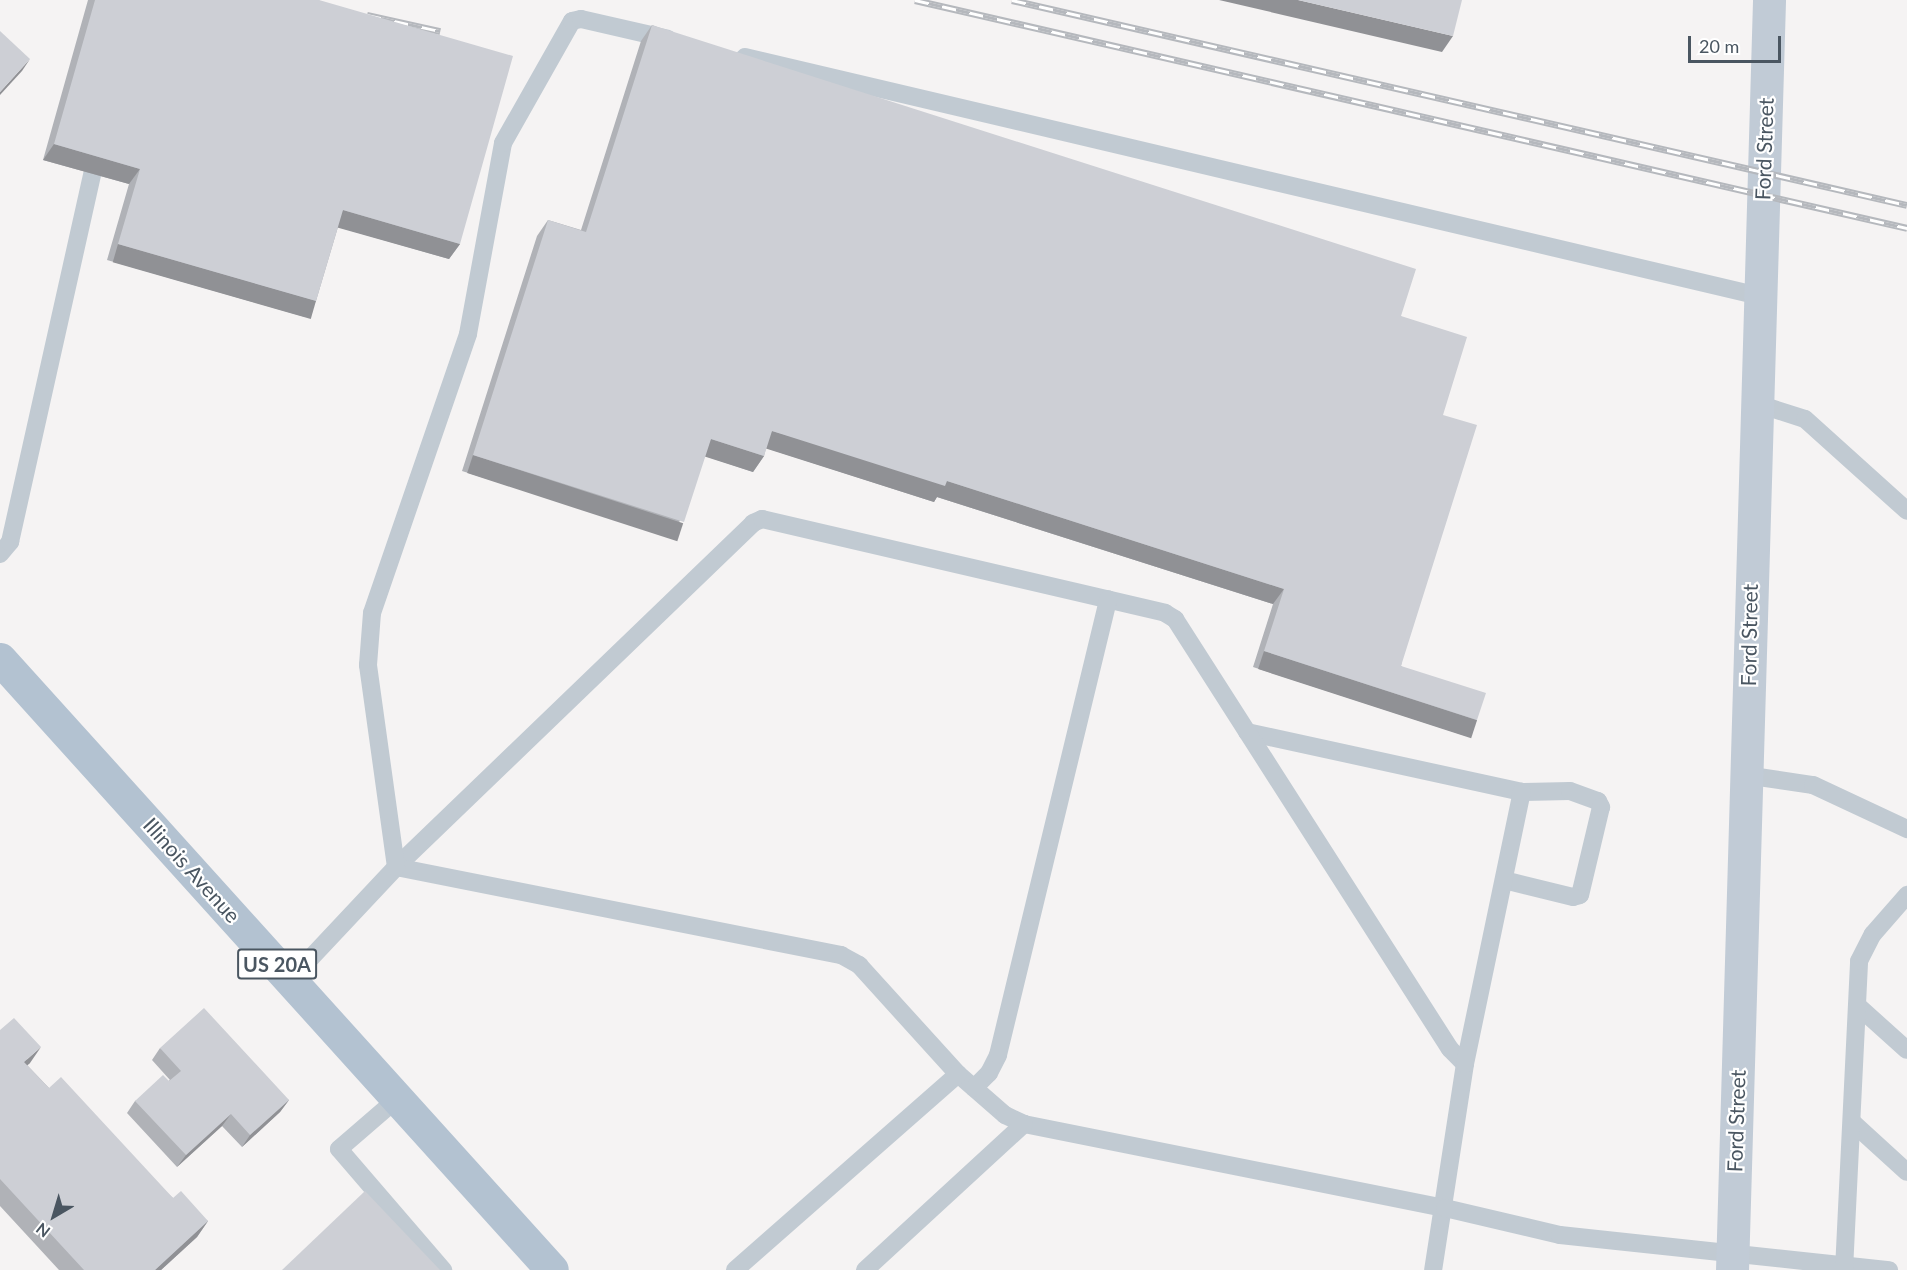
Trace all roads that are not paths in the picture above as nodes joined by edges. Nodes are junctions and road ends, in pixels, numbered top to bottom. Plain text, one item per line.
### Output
1 (1769, 0) edge
2 (685, 43) edge
3 (731, 54) edge
4 (92, 174) edge
5 (1759, 296) junction
6 (1755, 403) junction
7 (1907, 511) edge
8 (0, 554) edge
9 (1108, 599) junction
10 (0, 659) edge
11 (1247, 732) junction
12 (1745, 775) junction
13 (1522, 792) junction
14 (1907, 829) edge
15 (396, 867) junction
16 (1504, 880) junction
17 (1907, 896) edge
18 (291, 980) junction
19 (1859, 1007) junction
20 (1907, 1050) edge
21 (1465, 1064) junction
22 (958, 1074) junction
23 (975, 1088) junction
24 (398, 1098) junction
25 (1852, 1122) junction
26 (1024, 1125) junction
27 (1907, 1173) edge
28 (1445, 1208) junction
29 (1732, 1262) edge
30 (1844, 1269) edge
31 (443, 1270) edge
32 (552, 1270) edge
33 (735, 1270) edge
34 (865, 1270) edge
35 (1433, 1270) edge
36 (1889, 1270) edge

1 - 5 main road, Ford Street
2 - 15 lane
3 - 5 lane
4 - 8 lane
5 - 6 main road, Ford Street
6 - 7 lane
6 - 12 main road, Ford Street
9 - 11 lane
9 - 15 lane
9 - 23 lane
10 - 18 main road, Illinois Avenue / US 20A
11 - 13 lane
11 - 21 lane
12 - 14 lane
12 - 29 main road, Ford Street
13 - 16 lane
13 - 16 lane
15 - 18 lane
15 - 22 lane
16 - 21 lane
17 - 19 lane
18 - 24 main road, Illinois Avenue / US 20A
19 - 20 lane
19 - 25 lane
21 - 28 lane
22 - 23 lane
22 - 33 lane
23 - 26 lane
24 - 31 lane
24 - 32 main road, Illinois Avenue / US 20A
25 - 27 lane
25 - 30 lane
26 - 28 lane
26 - 34 lane
28 - 29 lane
28 - 35 lane
29 - 30 lane
30 - 36 lane

